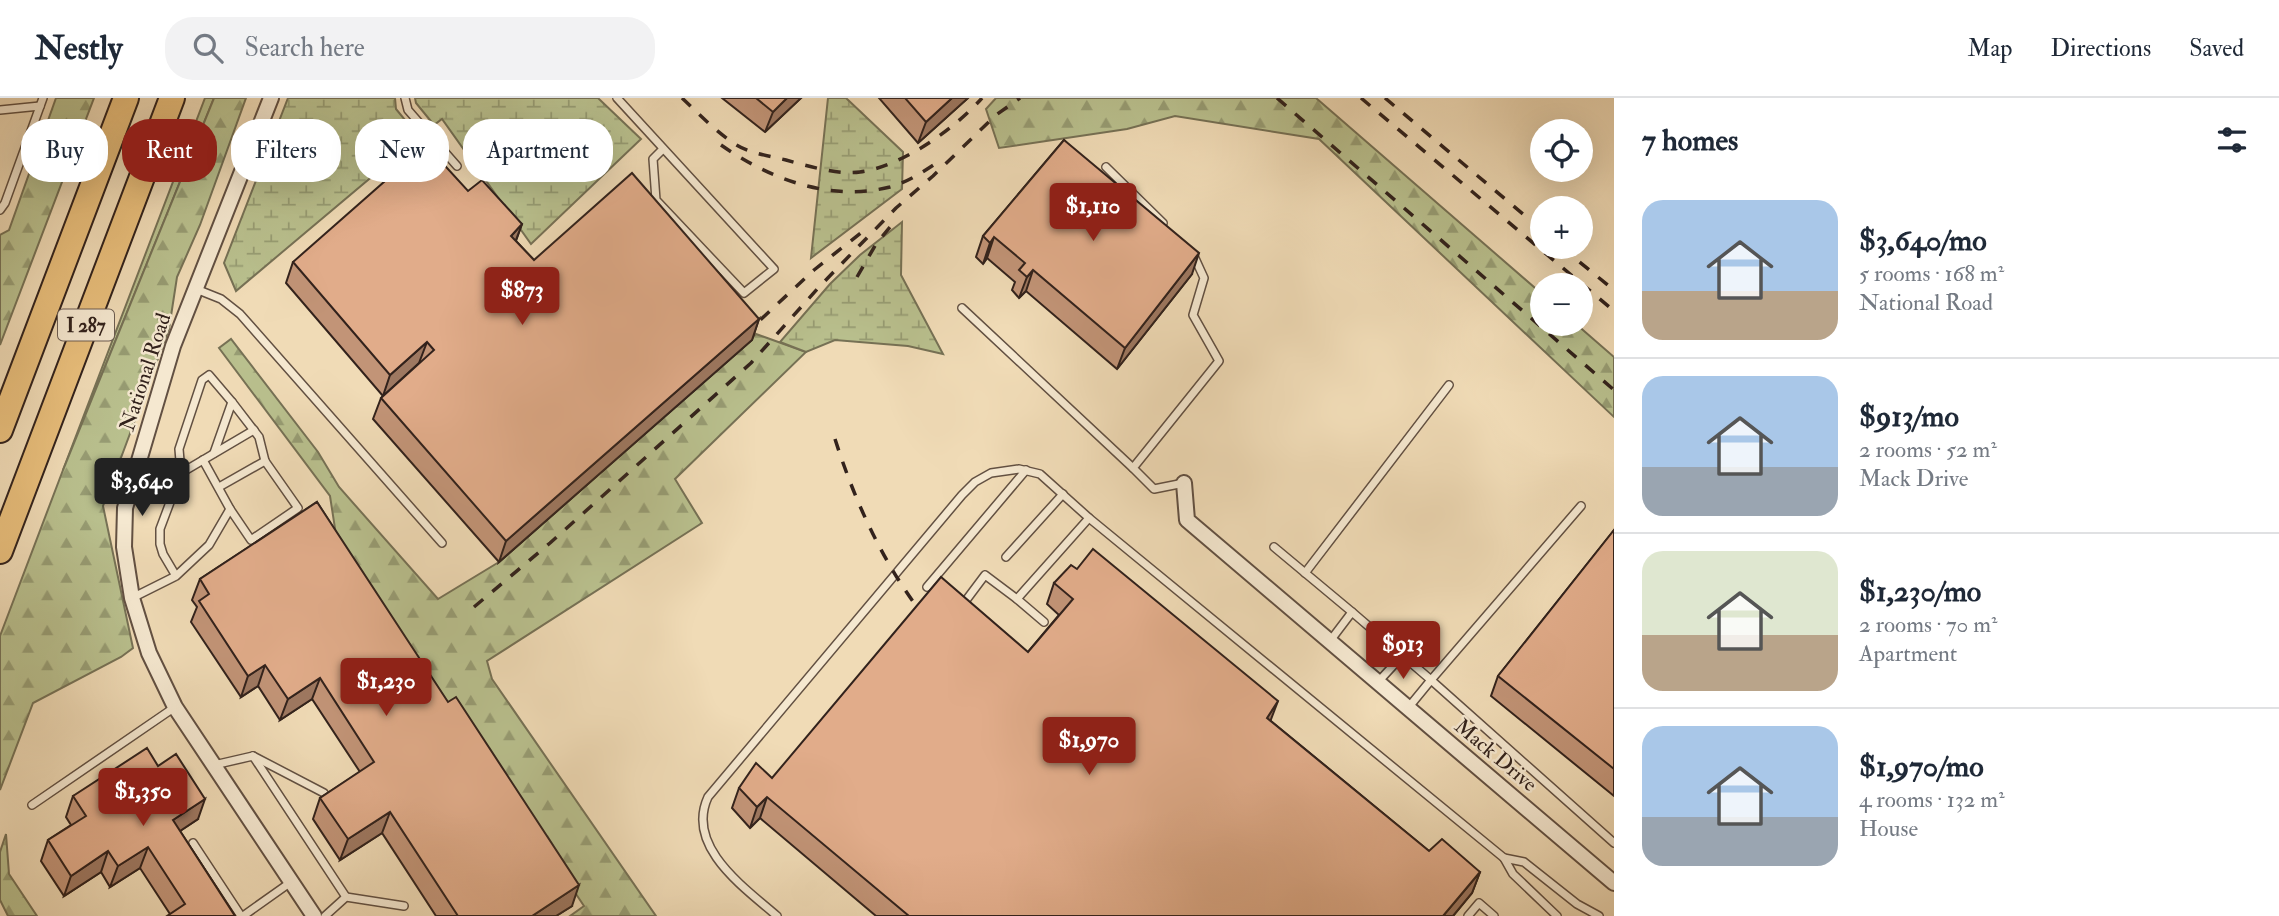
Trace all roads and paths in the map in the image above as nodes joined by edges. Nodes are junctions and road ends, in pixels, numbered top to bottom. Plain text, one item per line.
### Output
1 (126, 98) edge
2 (172, 98) edge
3 (271, 98) edge
4 (405, 98) edge
5 (617, 98) edge
6 (41, 102) edge
7 (0, 110) edge
8 (663, 149) junction
9 (457, 166) dead end
10 (1106, 167) dead end
11 (0, 210) edge
12 (1172, 232) edge
13 (1191, 251) edge
14 (196, 289) junction
15 (962, 309) dead end
16 (1449, 385) dead end
17 (232, 402) junction
18 (0, 430) edge
19 (254, 430) junction
20 (214, 454) junction
21 (203, 460) junction
22 (265, 461) junction
23 (1133, 468) junction
24 (1026, 470) junction
25 (181, 473) junction
26 (1184, 483) joint
27 (219, 487) junction
28 (1063, 494) junction
29 (1581, 506) dead end
30 (230, 509) junction
31 (1089, 517) junction
32 (442, 543) dead end
33 (1274, 547) dead end
34 (0, 551) edge
35 (1006, 557) dead end
36 (1305, 573) junction
37 (176, 576) junction
38 (928, 587) dead end
39 (132, 598) junction
40 (1017, 599) junction
41 (974, 611) edge
42 (1352, 612) junction
43 (1044, 622) dead end
44 (1330, 642) junction
45 (1402, 656) junction
46 (1431, 680) junction
47 (1378, 682) junction
48 (175, 707) junction
49 (1408, 708) junction
50 (253, 756) junction
51 (212, 766) junction
52 (324, 793) edge
53 (32, 805) dead end
54 (193, 843) dead end
55 (1614, 843) edge
56 (1504, 858) junction
57 (291, 882) junction
58 (1614, 883) edge
59 (345, 897) junction
60 (404, 906) dead end
61 (242, 916) edge
62 (314, 916) edge
63 (325, 916) edge
64 (777, 916) edge
65 (1468, 916) edge
66 (1494, 916) edge
67 (1558, 916) edge
68 (1599, 916) edge

1 - 18 highway, I 287
2 - 34 highway, I 287
3 - 14 street, National Road
4 - 9 lane
5 - 8 lane
6 - 7 lane
6 - 11 lane
8 - 8 lane
10 - 12 lane
13 - 23 lane
14 - 32 lane
14 - 39 street, National Road
15 - 23 lane
16 - 36 lane
17 - 19 lane
17 - 20 lane
17 - 25 lane
19 - 20 lane
19 - 22 lane
20 - 21 lane
21 - 25 lane
21 - 27 lane
22 - 27 lane
22 - 30 lane
23 - 26 lane
24 - 28 lane
24 - 38 lane
24 - 64 lane
25 - 37 lane
26 - 44 street, Mack Drive
27 - 30 lane
28 - 31 lane
28 - 35 lane
29 - 46 lane
30 - 37 lane
31 - 40 lane
31 - 56 lane
33 - 36 lane
36 - 42 lane
37 - 39 lane
39 - 48 street, National Road
40 - 41 lane
40 - 43 lane
42 - 44 lane
42 - 45 lane
44 - 47 street, Mack Drive
45 - 46 lane
45 - 47 lane
46 - 49 lane
46 - 55 lane
47 - 49 street, Mack Drive
48 - 51 street, National Road
48 - 53 lane
49 - 58 street, Mack Drive
50 - 51 lane
50 - 52 lane
50 - 59 lane
51 - 57 street, National Road
54 - 61 lane
56 - 67 lane
56 - 68 lane
57 - 61 lane
57 - 62 street, National Road
59 - 60 lane
59 - 63 lane
65 - 66 lane

